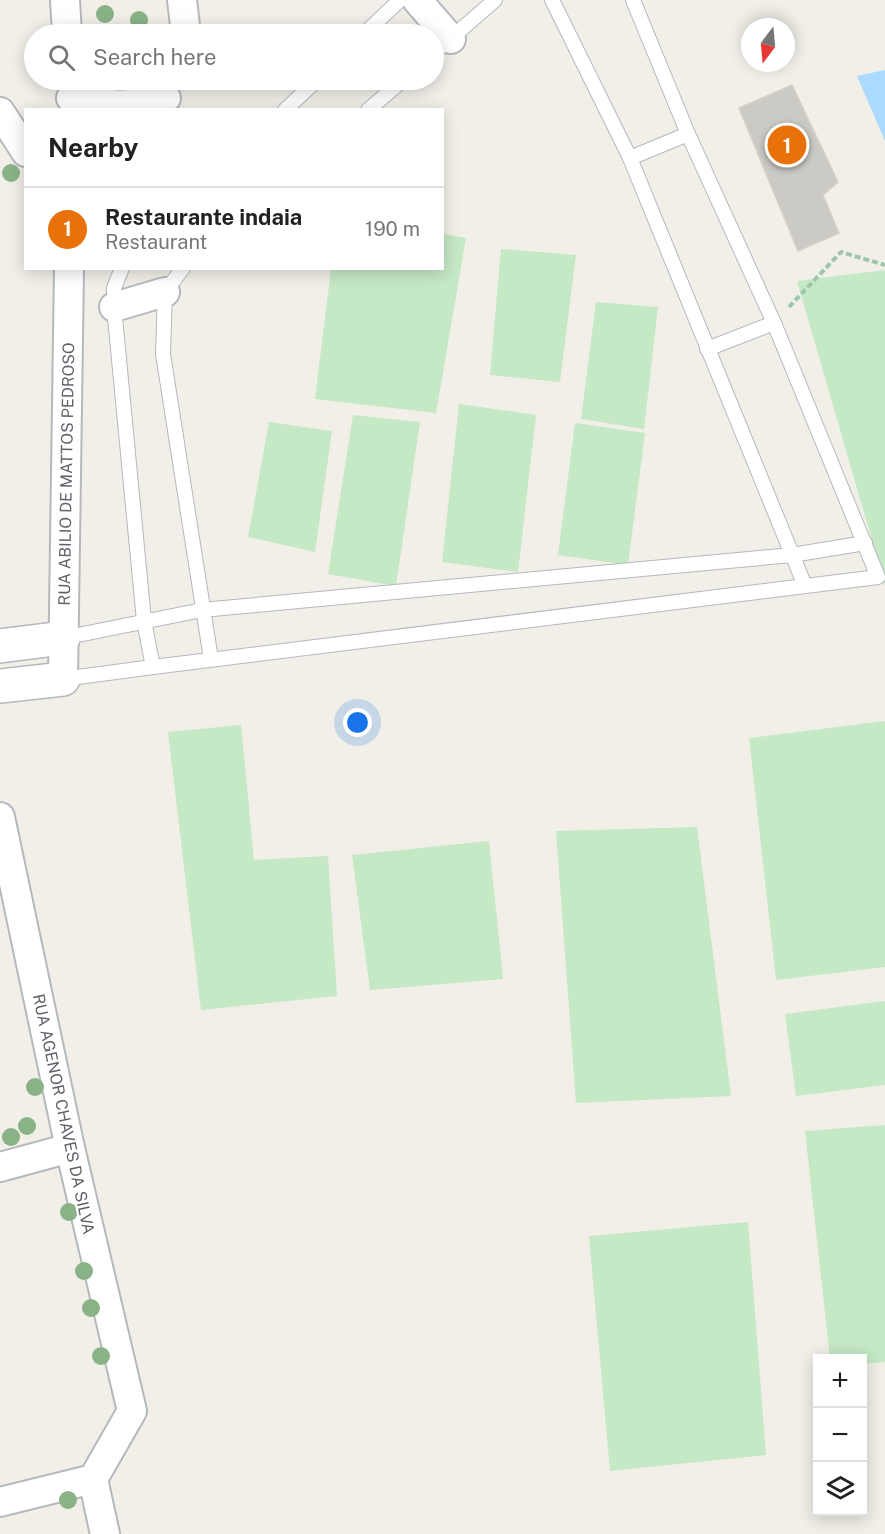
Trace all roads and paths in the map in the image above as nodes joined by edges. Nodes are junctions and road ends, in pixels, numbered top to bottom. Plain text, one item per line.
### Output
1 (65, 0) edge
2 (182, 0) edge
3 (400, 0) edge
4 (417, 0) edge
5 (495, 0) edge
6 (552, 0) edge
7 (633, 0) edge
8 (66, 24) edge
9 (185, 24) edge
10 (375, 24) edge
11 (430, 24) edge
12 (444, 44) edge
13 (306, 90) edge
14 (391, 90) edge
15 (71, 96) edge
16 (166, 96) edge
17 (287, 108) edge
18 (370, 108) edge
19 (0, 112) edge
20 (688, 134) junction
21 (24, 149) edge
22 (630, 158) junction
23 (885, 265) edge
24 (69, 270) edge
25 (121, 270) edge
26 (182, 270) edge
27 (165, 292) junction
28 (114, 307) junction
29 (774, 323) junction
30 (707, 349) junction
31 (865, 543) junction
32 (792, 555) junction
33 (805, 586) junction
34 (202, 610) junction
35 (144, 621) junction
36 (63, 638) junction
37 (0, 646) edge
38 (211, 659) junction
39 (153, 666) junction
40 (63, 679) junction
41 (0, 686) edge
42 (0, 816) edge
43 (70, 1148) junction
44 (0, 1167) edge
45 (93, 1479) junction
46 (0, 1502) edge
47 (105, 1534) edge

1 - 8 street
2 - 9 street
3 - 10 lane
4 - 11 street
5 - 12 lane
6 - 22 lane
7 - 20 lane
13 - 17 lane
14 - 18 lane
15 - 16 street
19 - 21 street
20 - 22 lane
20 - 29 lane
22 - 30 lane
23 - 29 path
24 - 36 street, RUA ABILIO DE MATTOS PEDROSO
25 - 28 lane
26 - 27 lane
27 - 28 street
27 - 34 lane
28 - 35 lane
29 - 30 lane
29 - 31 lane
30 - 32 lane
31 - 32 lane
31 - 33 lane
32 - 33 lane
32 - 34 lane
33 - 38 lane
34 - 35 lane
34 - 38 lane
35 - 36 lane
35 - 39 lane
36 - 37 street
36 - 40 street, RUA ABILIO DE MATTOS PEDROSO
38 - 39 lane
39 - 40 lane
40 - 41 street
42 - 43 street, RUA AGENOR CHAVES DA SILVA
43 - 44 street
43 - 45 street, RUA AGENOR CHAVES DA SILVA
45 - 46 street
45 - 47 street

